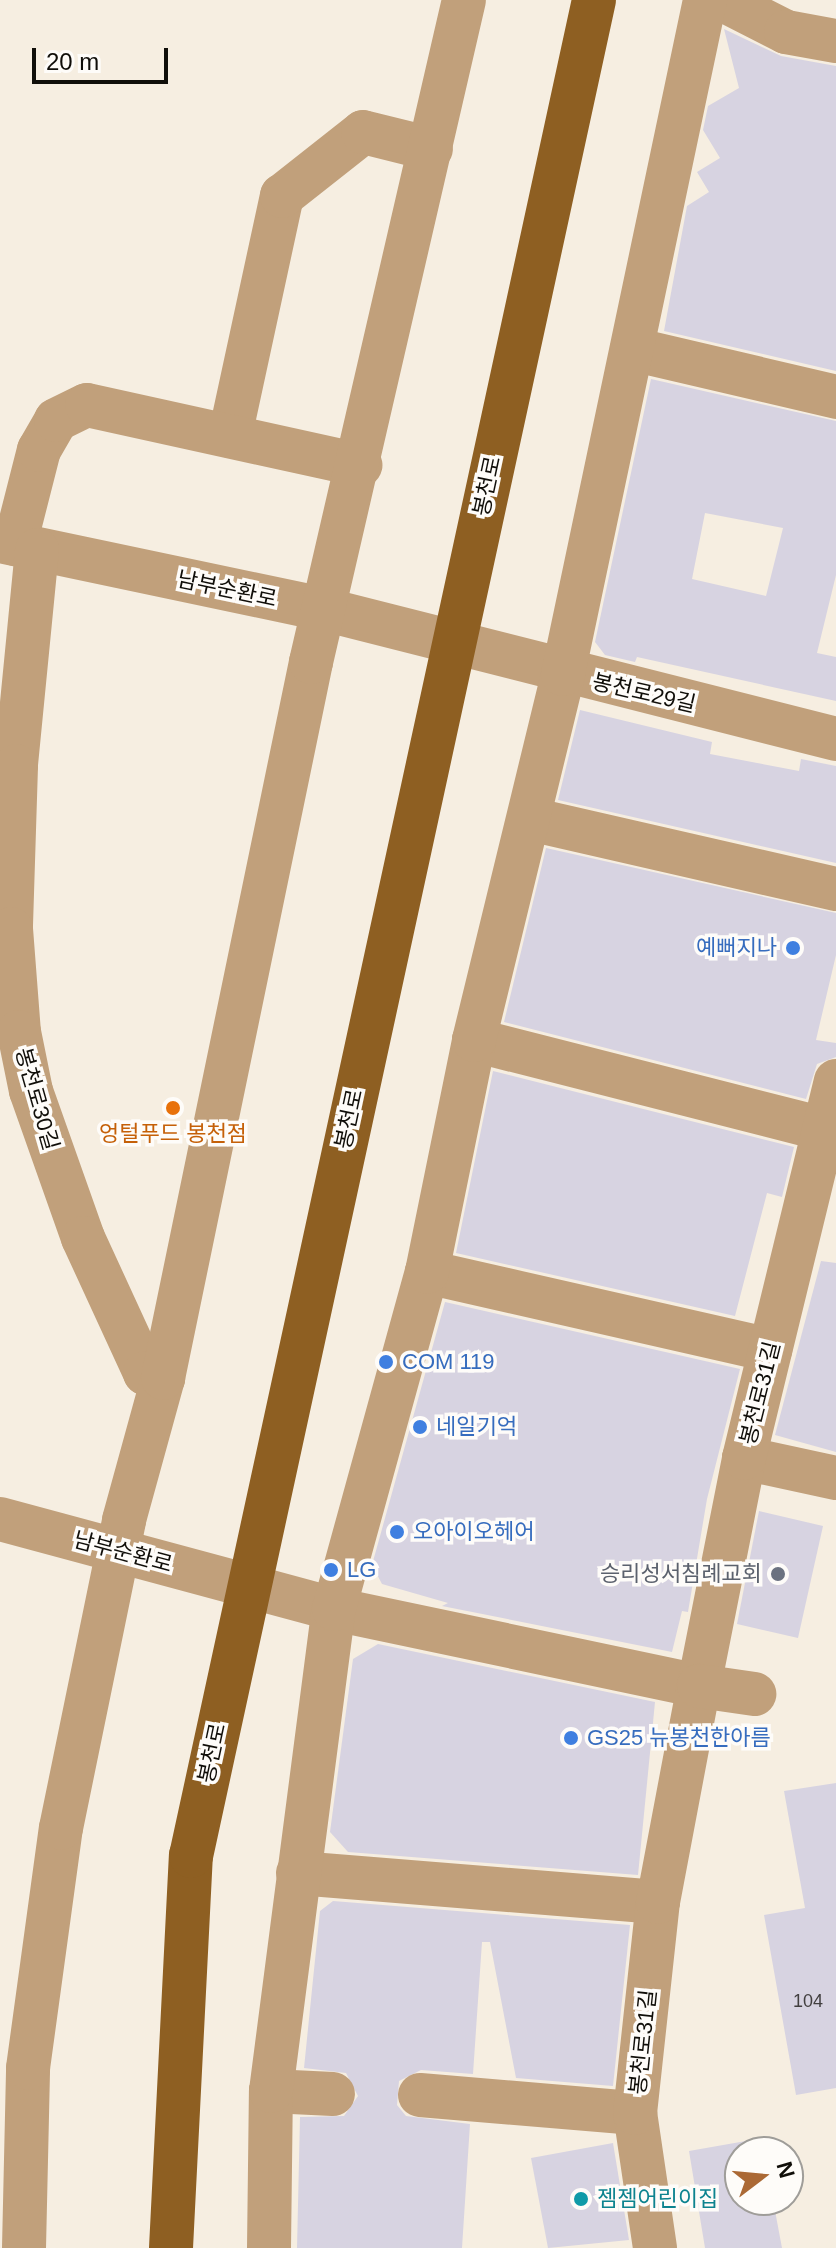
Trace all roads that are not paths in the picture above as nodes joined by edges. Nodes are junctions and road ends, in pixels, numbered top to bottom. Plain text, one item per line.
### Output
1 (464, 0) edge
2 (594, 0) edge
3 (705, 0) edge
4 (723, 0) edge
5 (836, 41) edge
6 (431, 149) junction
7 (632, 349) junction
8 (836, 397) edge
9 (230, 436) junction
10 (360, 465) junction
11 (17, 545) edge
12 (327, 610) junction
13 (453, 644) junction
14 (563, 674) junction
15 (836, 739) edge
16 (530, 819) junction
17 (836, 889) edge
18 (474, 1040) junction
19 (832, 1104) edge
20 (427, 1272) junction
21 (770, 1350) junction
22 (163, 1378) junction
23 (744, 1458) junction
24 (836, 1478) edge
25 (0, 1519) edge
26 (117, 1550) junction
27 (246, 1585) junction
28 (334, 1609) junction
29 (699, 1686) junction
30 (754, 1694) dead end
31 (298, 1873) junction
32 (658, 1902) junction
33 (271, 2091) junction
34 (333, 2094) dead end
35 (420, 2095) dead end
36 (635, 2113) junction
37 (24, 2248) edge
38 (171, 2248) edge
39 (269, 2248) edge
40 (655, 2248) edge

1 - 6 street
2 - 13 main road, 봉천로
3 - 7 street
4 - 5 street
6 - 9 street
6 - 10 street
7 - 8 street
7 - 14 street
9 - 10 street, 봉천로30길
9 - 11 street, 봉천로30길
10 - 12 street
11 - 12 street, 남부순환로
11 - 22 street, 봉천로30길
12 - 13 street, 남부순환로
12 - 22 street
13 - 14 street, 봉천로29길
13 - 27 main road, 봉천로
14 - 15 street, 봉천로29길
14 - 16 street
16 - 17 street
16 - 18 street
18 - 19 street
18 - 20 street
19 - 21 street, 봉천로31길
20 - 21 street
20 - 28 street
21 - 23 street, 봉천로31길
22 - 26 street
23 - 24 street
23 - 29 street, 봉천로31길
25 - 26 street, 남부순환로
26 - 27 street, 남부순환로
26 - 37 street
27 - 28 street
27 - 38 main road, 봉천로
28 - 29 street
28 - 31 street
29 - 30 street
29 - 32 street, 봉천로31길
31 - 32 street
31 - 33 street
32 - 36 street, 봉천로31길
33 - 34 street
33 - 39 street
35 - 36 street
36 - 40 street, 봉천로31길

